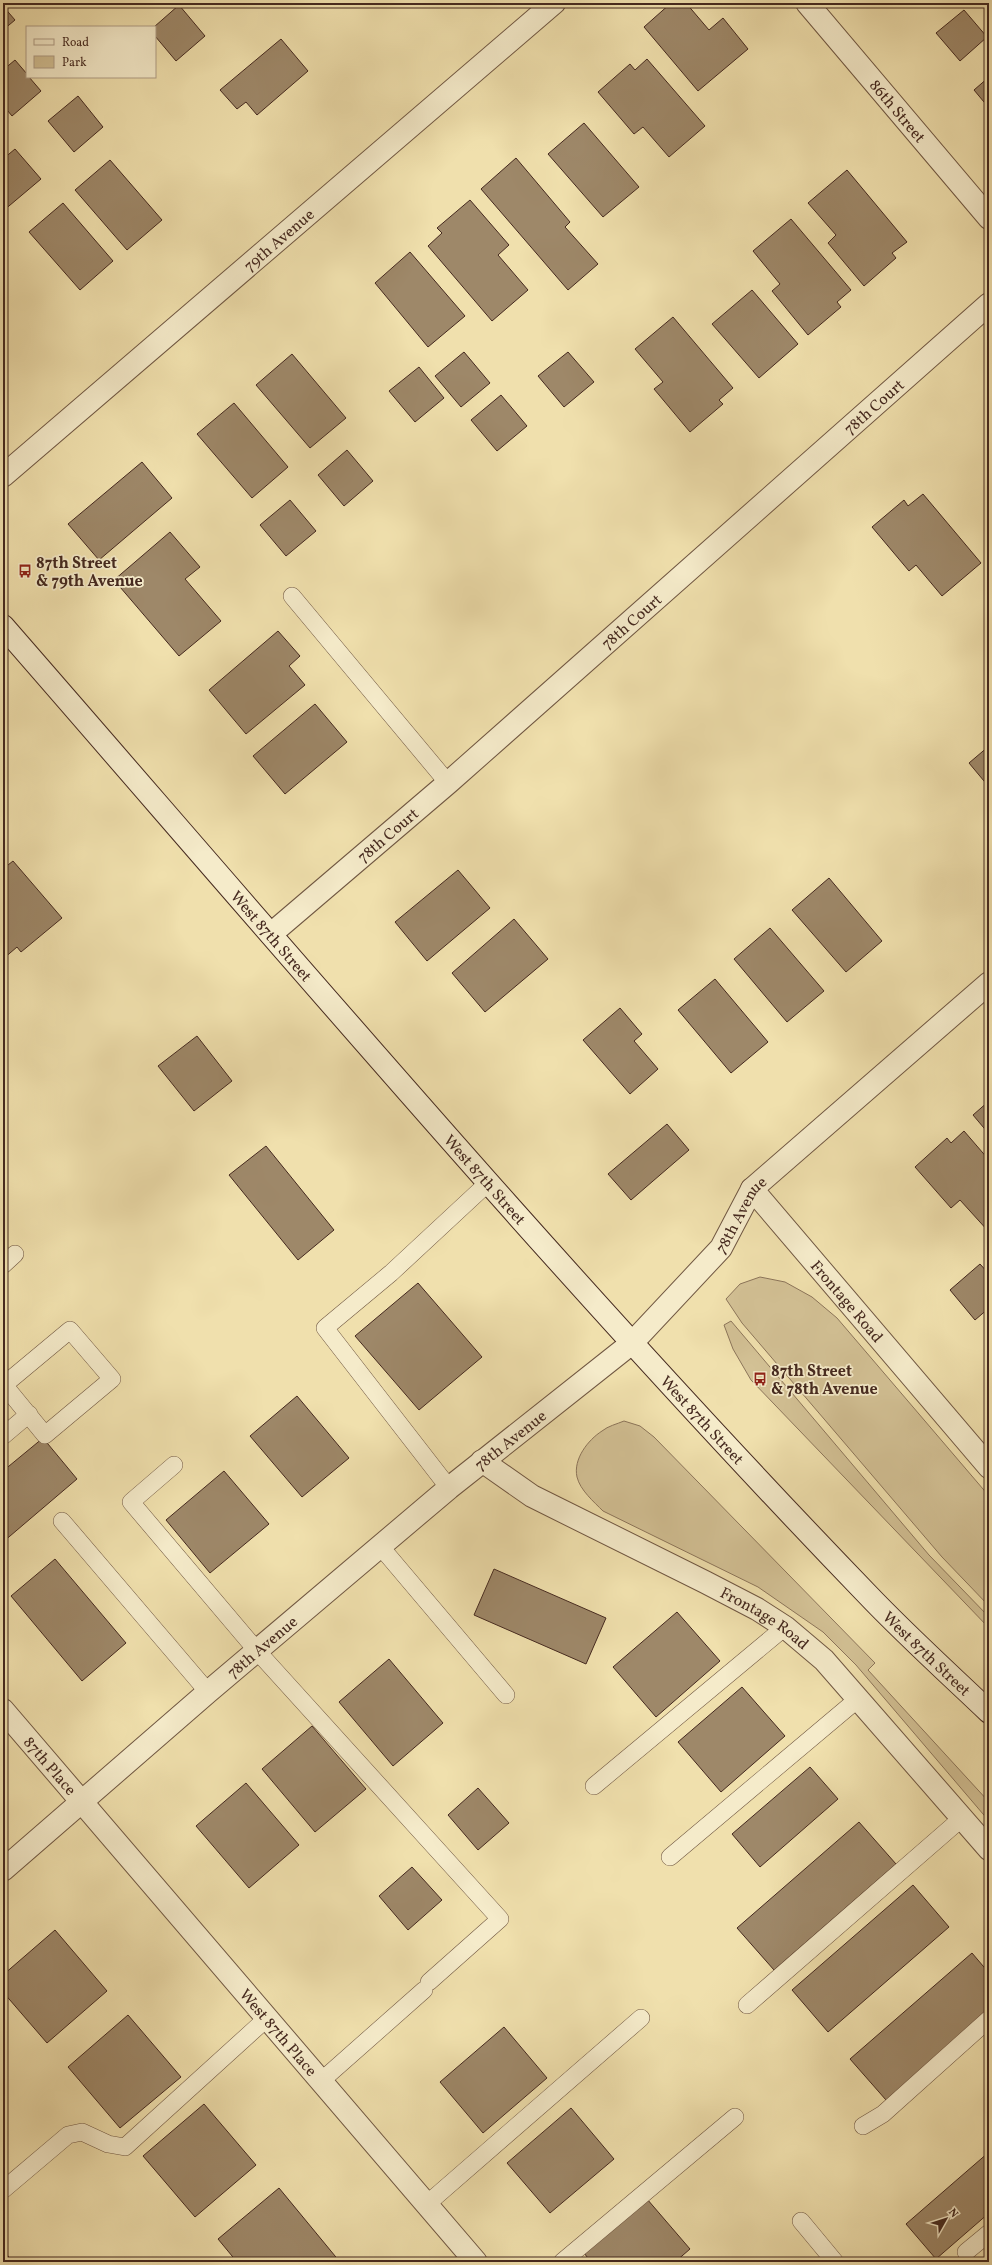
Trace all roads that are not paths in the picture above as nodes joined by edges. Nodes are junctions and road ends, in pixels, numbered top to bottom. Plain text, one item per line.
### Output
1 (554, 3) edge
2 (807, 3) edge
3 (989, 218) edge
4 (989, 304) edge
5 (3, 476) edge
6 (292, 596) dead end
7 (3, 626) edge
8 (448, 783) junction
9 (271, 934) junction
10 (989, 983) edge
11 (489, 1182) junction
12 (752, 1189) junction
13 (632, 1343) junction
14 (29, 1414) junction
15 (3, 1436) edge
16 (482, 1461) junction
17 (174, 1465) dead end
18 (989, 1467) edge
19 (449, 1488) junction
20 (62, 1521) dead end
21 (380, 1546) junction
22 (785, 1627) junction
23 (258, 1652) junction
24 (208, 1692) junction
25 (506, 1695) dead end
26 (859, 1698) junction
27 (3, 1710) edge
28 (989, 1712) edge
29 (594, 1786) dead end
30 (81, 1803) junction
31 (962, 1818) junction
32 (989, 1850) edge
33 (670, 1857) dead end
34 (3, 1870) edge
35 (747, 2004) dead end
36 (642, 2018) dead end
37 (266, 2019) junction
38 (989, 2019) edge
39 (320, 2082) junction
40 (735, 2117) dead end
41 (863, 2126) dead end
42 (3, 2190) edge
43 (427, 2204) junction
44 (801, 2221) dead end
45 (989, 2233) edge
46 (966, 2252) dead end
47 (476, 2262) edge
48 (562, 2262) edge
49 (835, 2262) edge

1 - 5 street, 79th Avenue
2 - 3 street, 86th Street
4 - 8 street, 78th Court
6 - 8 lane
7 - 9 street, West 87th Street
8 - 9 street, 78th Court
9 - 11 street, West 87th Street
10 - 12 street, 78th Avenue
11 - 13 street, West 87th Street
11 - 19 lane
12 - 13 street, 78th Avenue
12 - 18 street, Frontage Road
13 - 16 street, 78th Avenue
13 - 28 street, West 87th Street
14 - 14 lane
14 - 15 lane
16 - 19 street, 78th Avenue
16 - 22 street, Frontage Road
17 - 23 lane
19 - 21 street, 78th Avenue
20 - 24 lane
21 - 23 street, 78th Avenue
21 - 25 lane
22 - 26 street, Frontage Road
22 - 29 lane
23 - 24 street, 78th Avenue
23 - 39 lane
24 - 30 street, 78th Avenue
26 - 31 street, Frontage Road
26 - 33 lane
27 - 30 street, 87th Place
30 - 34 street, 78th Avenue
30 - 37 street, West 87th Place
31 - 32 street, Frontage Road
31 - 35 lane
36 - 43 lane
37 - 39 street, West 87th Place
37 - 42 lane
38 - 41 lane
39 - 43 street, West 87th Place
40 - 48 lane
43 - 47 street, West 87th Place
44 - 49 lane
45 - 46 lane

